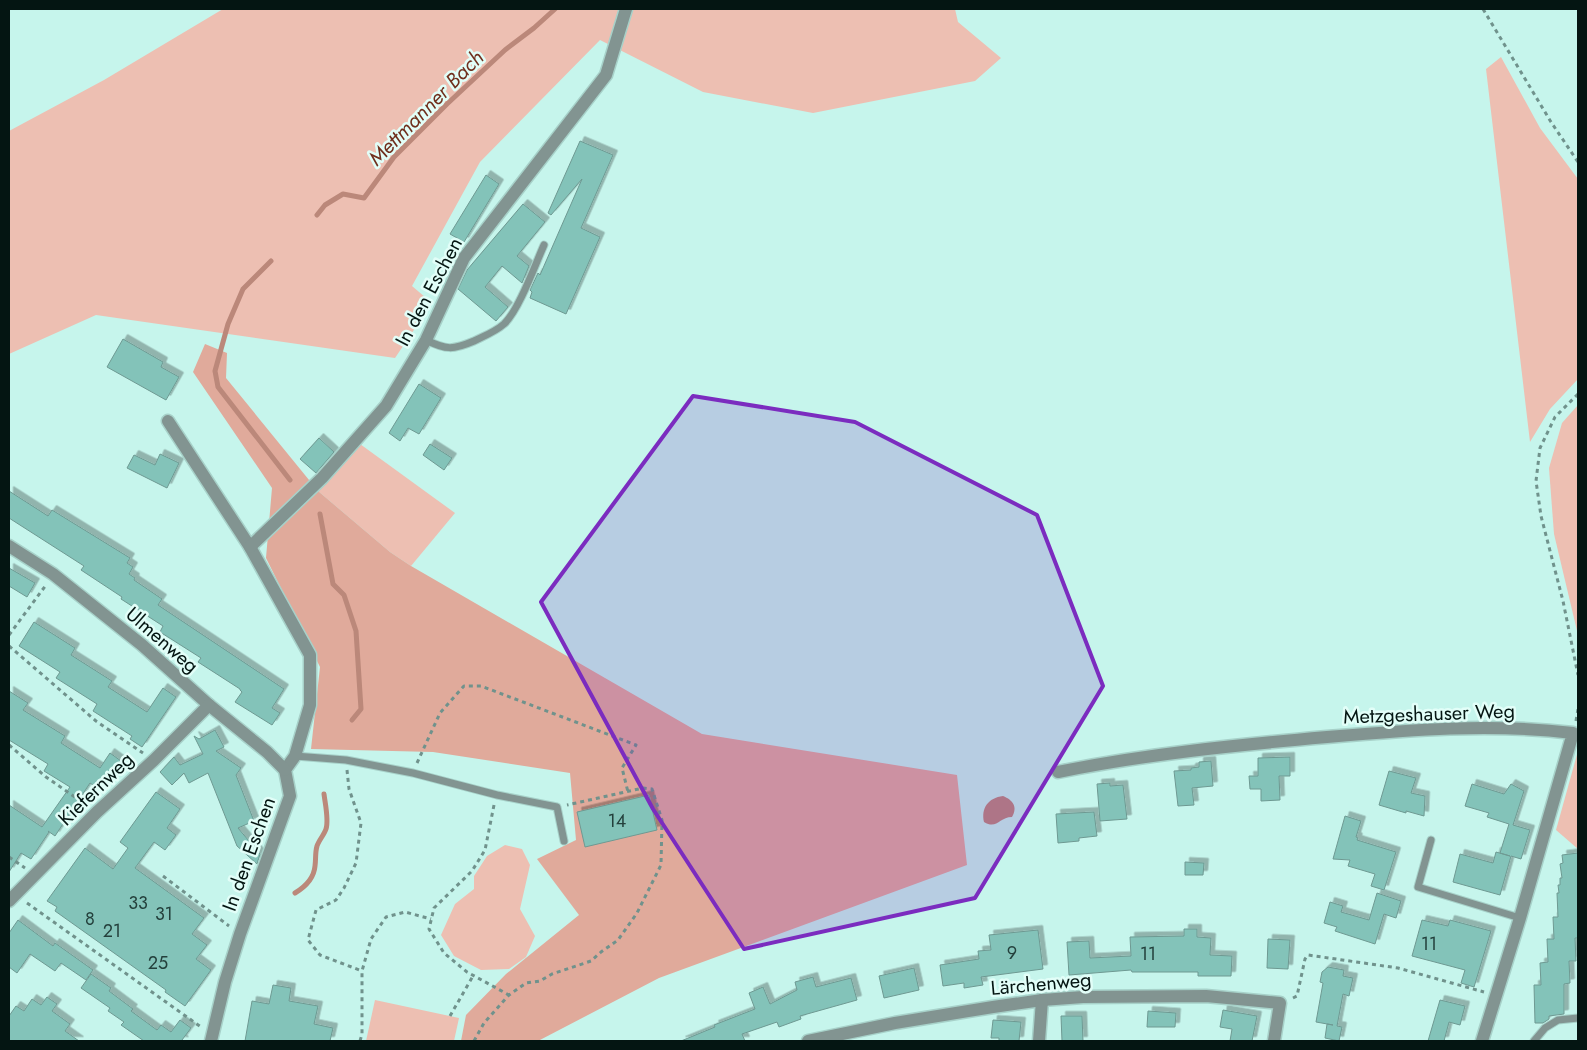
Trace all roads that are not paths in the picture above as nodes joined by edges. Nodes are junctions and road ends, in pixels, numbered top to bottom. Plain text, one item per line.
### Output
1 (626, 9) edge
2 (544, 245) dead end
3 (426, 340) junction
4 (168, 421) dead end
5 (9, 546) edge
6 (250, 547) junction
7 (209, 705) junction
8 (294, 756) junction
9 (285, 770) junction
10 (1058, 772) dead end
11 (1431, 840) dead end
12 (564, 841) dead end
13 (11, 898) edge
14 (1520, 918) junction
15 (1042, 1000) junction
16 (1578, 1018) edge
17 (212, 1038) edge
18 (1486, 1040) edge
19 (808, 1041) edge
20 (1040, 1041) edge
21 (1274, 1041) edge
22 (1534, 1041) edge

1 - 3 street, In den Eschen
2 - 3 lane
3 - 6 street, In den Eschen
4 - 6 street
5 - 7 street, Ulmenweg
6 - 8 street
7 - 9 street, Ulmenweg
7 - 13 street, Kiefernweg
8 - 9 street
8 - 12 lane
9 - 17 street, In den Eschen
10 - 14 street, Metzgeshauser Weg
11 - 14 lane
14 - 18 street, Metzgeshauser Weg
15 - 19 street, Lärchenweg
15 - 20 street
15 - 21 street, Lärchenweg
16 - 22 lane

